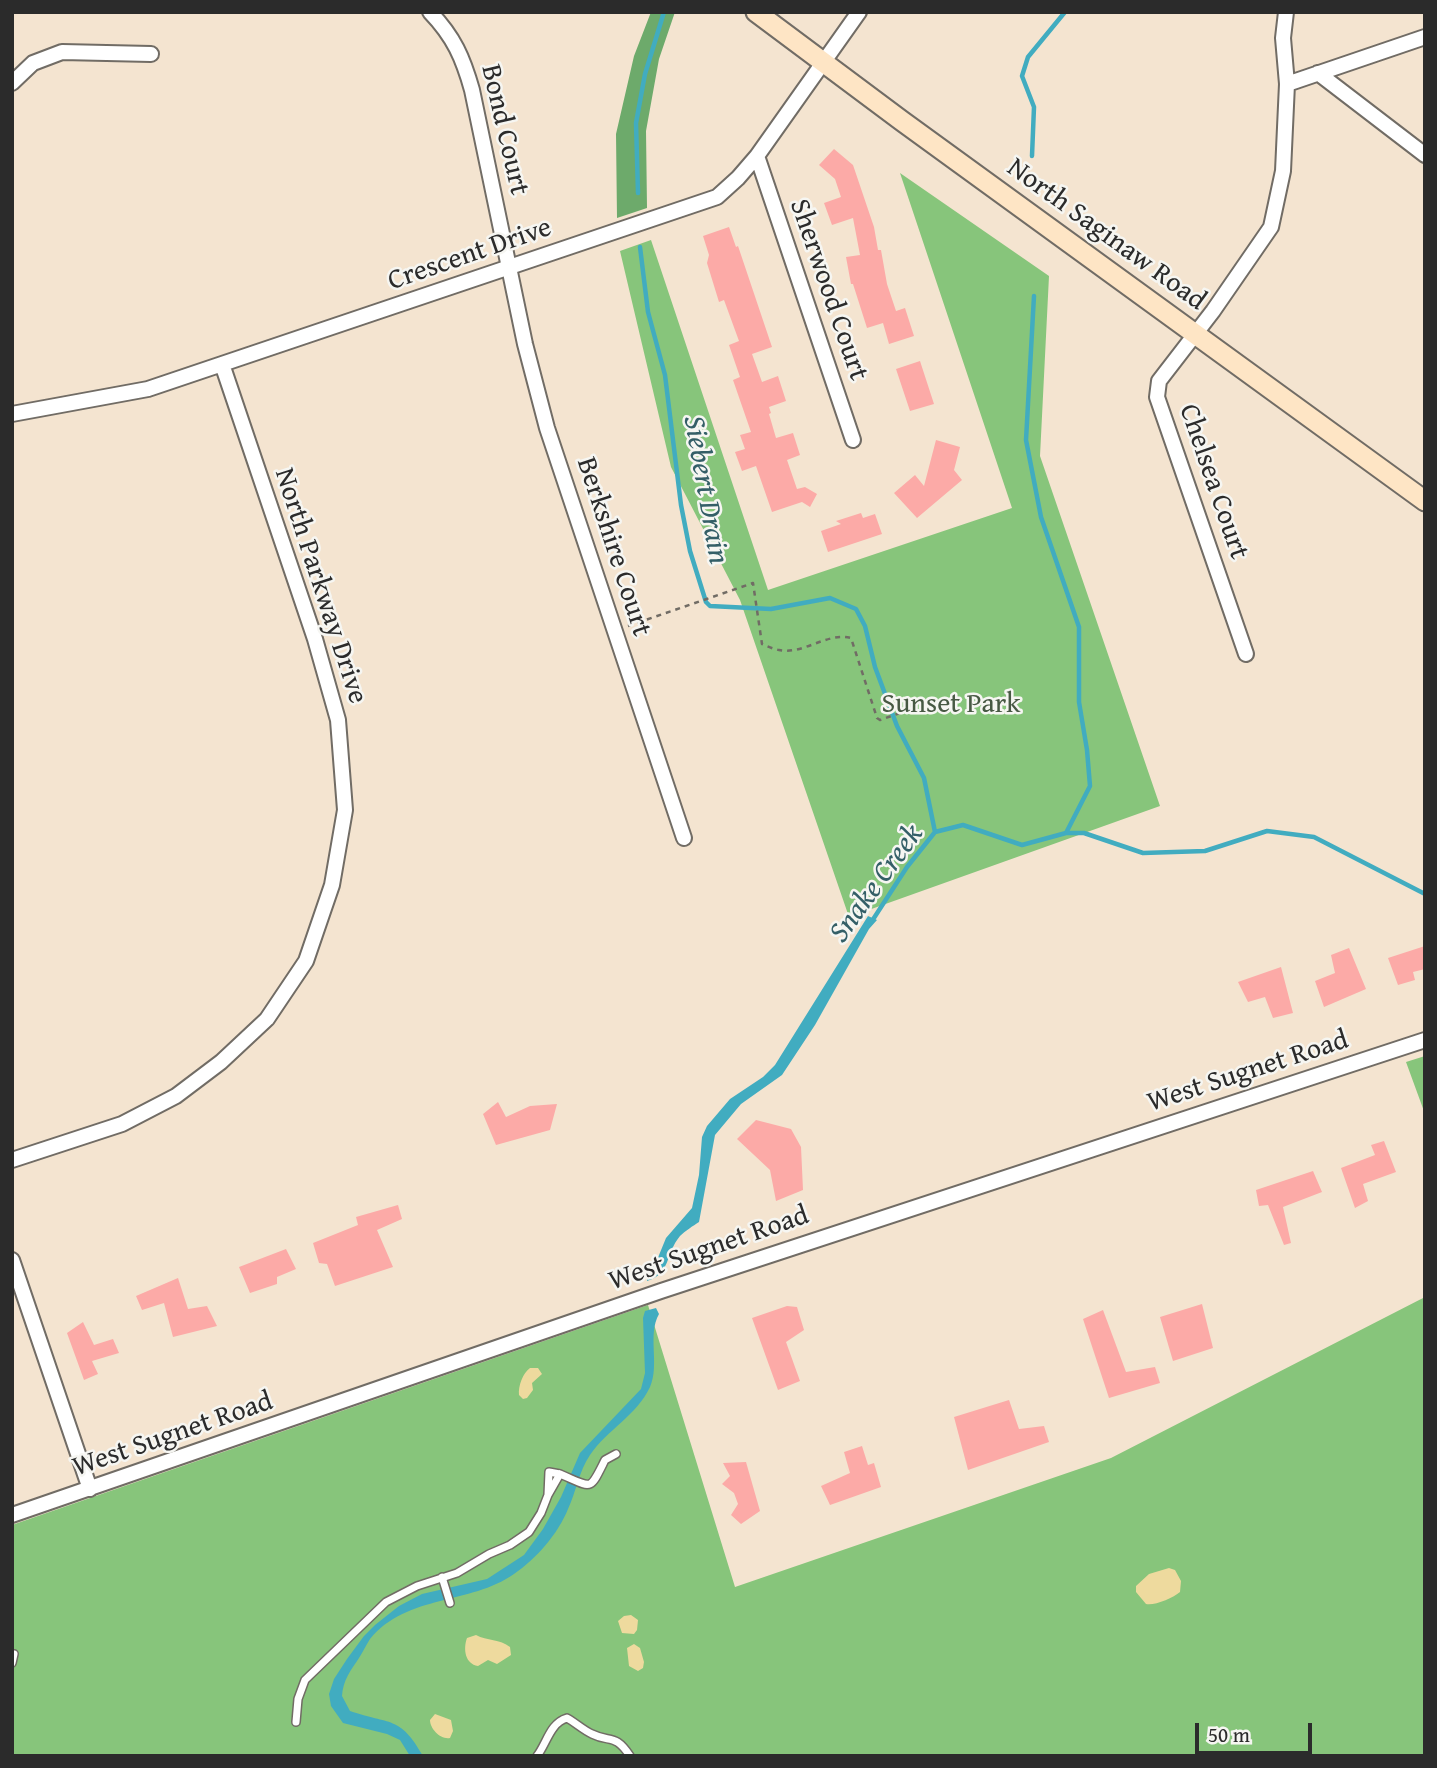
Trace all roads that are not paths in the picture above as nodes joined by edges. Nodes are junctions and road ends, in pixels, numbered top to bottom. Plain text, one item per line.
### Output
1 (430, 12) edge
2 (755, 12) edge
3 (859, 12) edge
4 (1286, 12) edge
5 (1425, 37) edge
6 (151, 54) dead end
7 (822, 63) junction
8 (1318, 73) junction
9 (12, 83) edge
10 (1287, 84) junction
11 (1425, 155) edge
12 (757, 156) junction
13 (509, 268) junction
14 (1195, 335) junction
15 (222, 364) junction
16 (12, 414) edge
17 (853, 440) dead end
18 (1425, 501) edge
19 (1246, 654) dead end
20 (684, 838) dead end
21 (1425, 1040) edge
22 (12, 1160) edge
23 (12, 1261) edge
24 (616, 1454) dead end
25 (90, 1489) junction
26 (12, 1515) edge
27 (442, 1577) junction
28 (450, 1603) dead end
29 (14, 1654) dead end
30 (12, 1662) edge
31 (296, 1722) dead end
32 (537, 1756) edge
33 (631, 1756) edge

1 - 13 street, Bond Court
2 - 7 main road, North Saginaw Road
3 - 7 street, Crescent Drive
4 - 10 street, Chelsea Court
5 - 8 street
6 - 9 street
7 - 12 street, Crescent Drive
7 - 14 main road, North Saginaw Road
8 - 10 street
8 - 11 street
10 - 14 street, Chelsea Court
12 - 13 street, Crescent Drive
12 - 17 street, Sherwood Court
13 - 15 street, Crescent Drive
13 - 20 street, Berkshire Court
14 - 18 main road, North Saginaw Road
14 - 19 street, Chelsea Court
15 - 16 street, Crescent Drive
15 - 22 street, North Parkway Drive
21 - 25 street, West Sugnet Road
23 - 25 street
24 - 27 lane
25 - 26 street, West Sugnet Road
27 - 28 lane
27 - 31 lane
29 - 30 lane
32 - 33 lane

